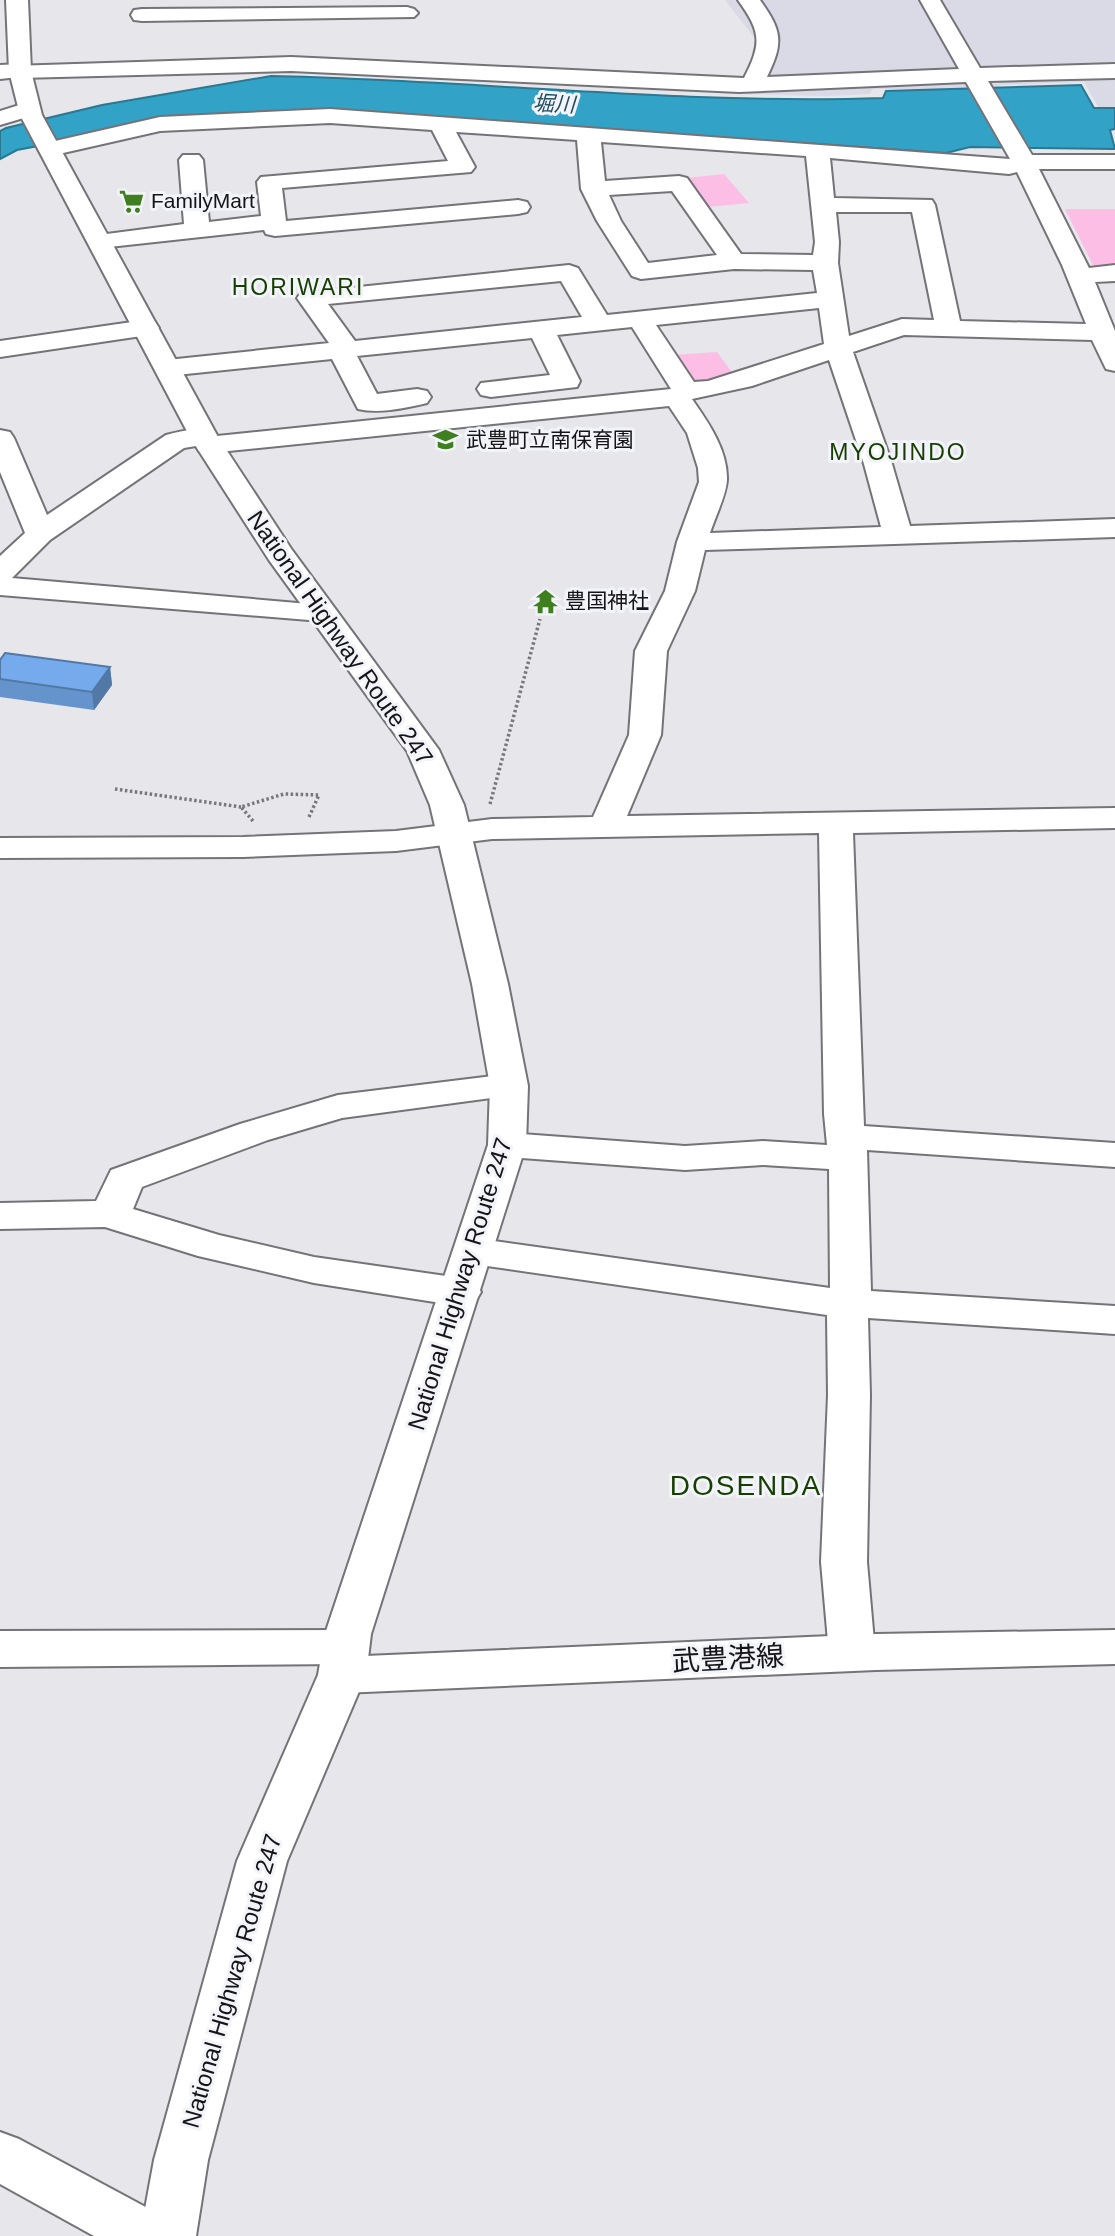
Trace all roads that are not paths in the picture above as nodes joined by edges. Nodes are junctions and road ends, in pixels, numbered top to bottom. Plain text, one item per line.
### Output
1 (17, 0) edge
2 (749, 0) edge
3 (930, 0) edge
4 (405, 6) edge
5 (146, 8) edge
6 (387, 51) junction
7 (119, 52) junction
8 (10, 71) edge
9 (1115, 71) edge
10 (974, 76) junction
11 (752, 84) junction
12 (0, 118) edge
13 (440, 123) junction
14 (40, 129) junction
15 (589, 134) junction
16 (817, 150) junction
17 (191, 160) dead end
18 (1024, 162) junction
19 (1115, 162) edge
20 (593, 189) junction
21 (824, 205) junction
22 (518, 207) dead end
23 (274, 222) junction
24 (197, 229) junction
25 (100, 241) junction
26 (734, 261) junction
27 (825, 263) junction
28 (1115, 273) edge
29 (1079, 276) junction
30 (831, 299) junction
31 (639, 318) junction
32 (598, 322) junction
33 (146, 328) junction
34 (540, 328) junction
35 (949, 328) junction
36 (1101, 331) junction
37 (342, 348) junction
38 (838, 348) junction
39 (0, 349) edge
40 (1115, 363) edge
41 (167, 368) junction
42 (681, 394) junction
43 (0, 438) edge
44 (207, 441) junction
45 (1115, 528) edge
46 (898, 534) junction
47 (692, 542) junction
48 (22, 543) edge
49 (0, 573) edge
50 (0, 586) edge
51 (321, 612) junction
52 (1115, 818) edge
53 (836, 822) junction
54 (606, 826) junction
55 (454, 834) junction
56 (0, 848) edge
57 (509, 1086) junction
58 (507, 1146) junction
59 (847, 1148) junction
60 (1115, 1155) edge
61 (107, 1214) junction
62 (0, 1216) edge
63 (473, 1251) junction
64 (460, 1292) junction
65 (849, 1302) junction
66 (1115, 1320) edge
67 (1115, 1647) edge
68 (0, 1649) edge
69 (852, 1653) junction
70 (344, 1661) junction
71 (0, 2156) edge
72 (146, 2236) edge
73 (168, 2236) edge

1 - 8 main road, National Highway Route 247
2 - 11 main road
3 - 10 main road
4 - 5 main road
4 - 6 main road
5 - 7 main road
6 - 7 main road
6 - 11 main road
7 - 8 main road
8 - 14 main road, National Highway Route 247
9 - 10 main road
10 - 11 main road
10 - 18 main road
12 - 14 main road
13 - 14 main road
13 - 15 main road
13 - 23 main road
14 - 25 main road, National Highway Route 247
15 - 16 main road
15 - 20 main road
16 - 18 main road
16 - 21 main road
17 - 24 main road
18 - 19 main road
18 - 29 main road
20 - 26 main road
20 - 26 main road
21 - 27 main road
21 - 35 main road
22 - 23 main road
23 - 24 main road
24 - 25 main road
25 - 33 main road, National Highway Route 247
26 - 27 main road
27 - 30 main road
28 - 29 main road
29 - 36 main road
30 - 31 main road
30 - 38 main road
31 - 32 main road
31 - 42 main road
32 - 34 main road
32 - 37 main road
33 - 39 main road
33 - 41 main road, National Highway Route 247
34 - 37 main road
34 - 37 main road
35 - 36 main road
35 - 38 main road
36 - 40 main road
37 - 41 main road
38 - 42 main road
38 - 46 main road
41 - 44 main road, National Highway Route 247
42 - 44 main road
42 - 47 main road
43 - 48 main road
44 - 48 main road
44 - 51 main road, National Highway Route 247
45 - 46 main road
46 - 47 main road
47 - 54 main road
48 - 49 main road
50 - 51 main road
51 - 55 main road, National Highway Route 247
52 - 53 main road
53 - 54 main road
53 - 59 main road
54 - 55 main road
55 - 56 main road
55 - 57 main road, National Highway Route 247
57 - 58 main road, National Highway Route 247
57 - 61 main road
58 - 59 main road
58 - 63 main road, National Highway Route 247
59 - 60 main road
59 - 65 main road
61 - 62 main road
61 - 64 main road
63 - 64 main road, National Highway Route 247
63 - 65 main road
64 - 70 main road, National Highway Route 247
65 - 66 main road
65 - 69 main road
67 - 69 main road, 武豊港線
68 - 70 main road, 武豊港線
69 - 70 main road, 武豊港線
70 - 73 main road, National Highway Route 247
71 - 72 main road

